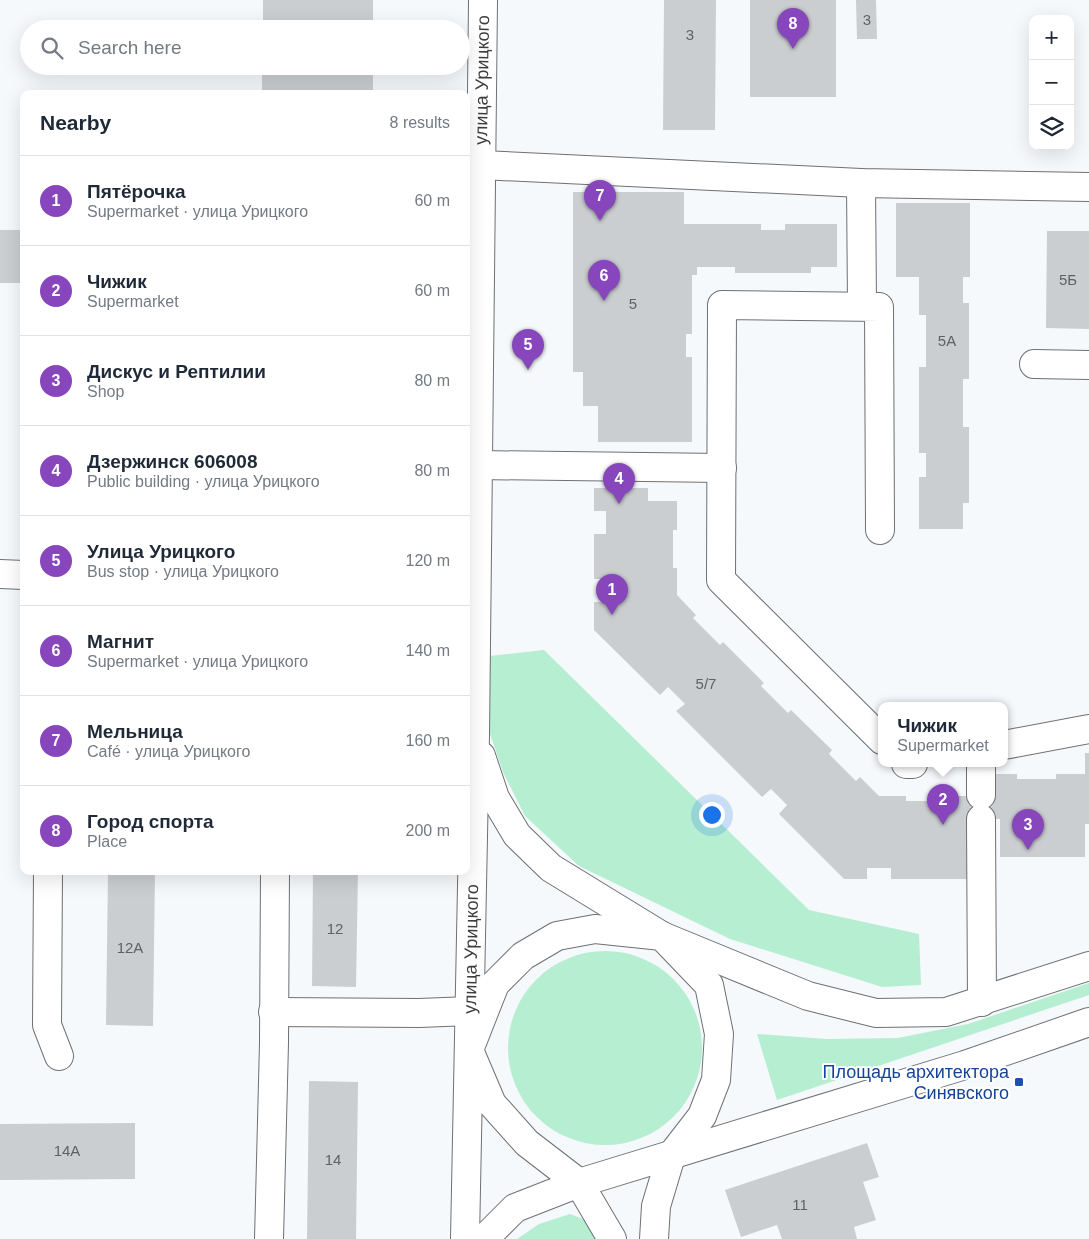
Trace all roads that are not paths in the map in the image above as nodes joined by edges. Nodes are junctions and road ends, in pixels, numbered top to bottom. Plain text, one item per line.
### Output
1 (483, 0) edge
2 (481, 165) junction
3 (861, 183) junction
4 (1089, 187) edge
5 (862, 306) junction
6 (1034, 364) dead end
7 (1089, 365) edge
8 (478, 465) junction
9 (722, 468) junction
10 (880, 530) dead end
11 (0, 574) edge
12 (20, 575) edge
13 (471, 579) edge
14 (1089, 729) edge
15 (475, 735) junction
16 (878, 736) edge
17 (1008, 745) edge
18 (981, 767) edge
19 (48, 875) edge
20 (275, 875) edge
21 (662, 936) junction
22 (1089, 966) edge
23 (982, 1002) junction
24 (470, 1011) junction
25 (273, 1012) junction
26 (1089, 1022) edge
27 (469, 1050) junction
28 (59, 1056) dead end
29 (671, 1156) junction
30 (579, 1183) junction
31 (269, 1239) edge
32 (465, 1239) edge
33 (484, 1239) edge
34 (612, 1239) edge
35 (654, 1239) edge

1 - 2 street, улица Урицкого
2 - 3 street
2 - 8 street, улица Урицкого
3 - 4 street
3 - 5 street
5 - 9 street
5 - 10 street
6 - 7 street
8 - 9 street
8 - 13 street, улица Урицкого
9 - 16 street
11 - 12 street
13 - 15 street, улица Урицкого
14 - 17 street
15 - 21 street
15 - 24 street, улица Урицкого
18 - 23 street
19 - 28 street
20 - 25 street
21 - 23 street
21 - 27 street
21 - 29 street
22 - 23 street
24 - 25 street
24 - 27 street, улица Урицкого
25 - 31 street
26 - 29 street
27 - 30 street
27 - 32 street, улица Урицкого
29 - 30 street
29 - 35 street
30 - 33 street
30 - 34 street

